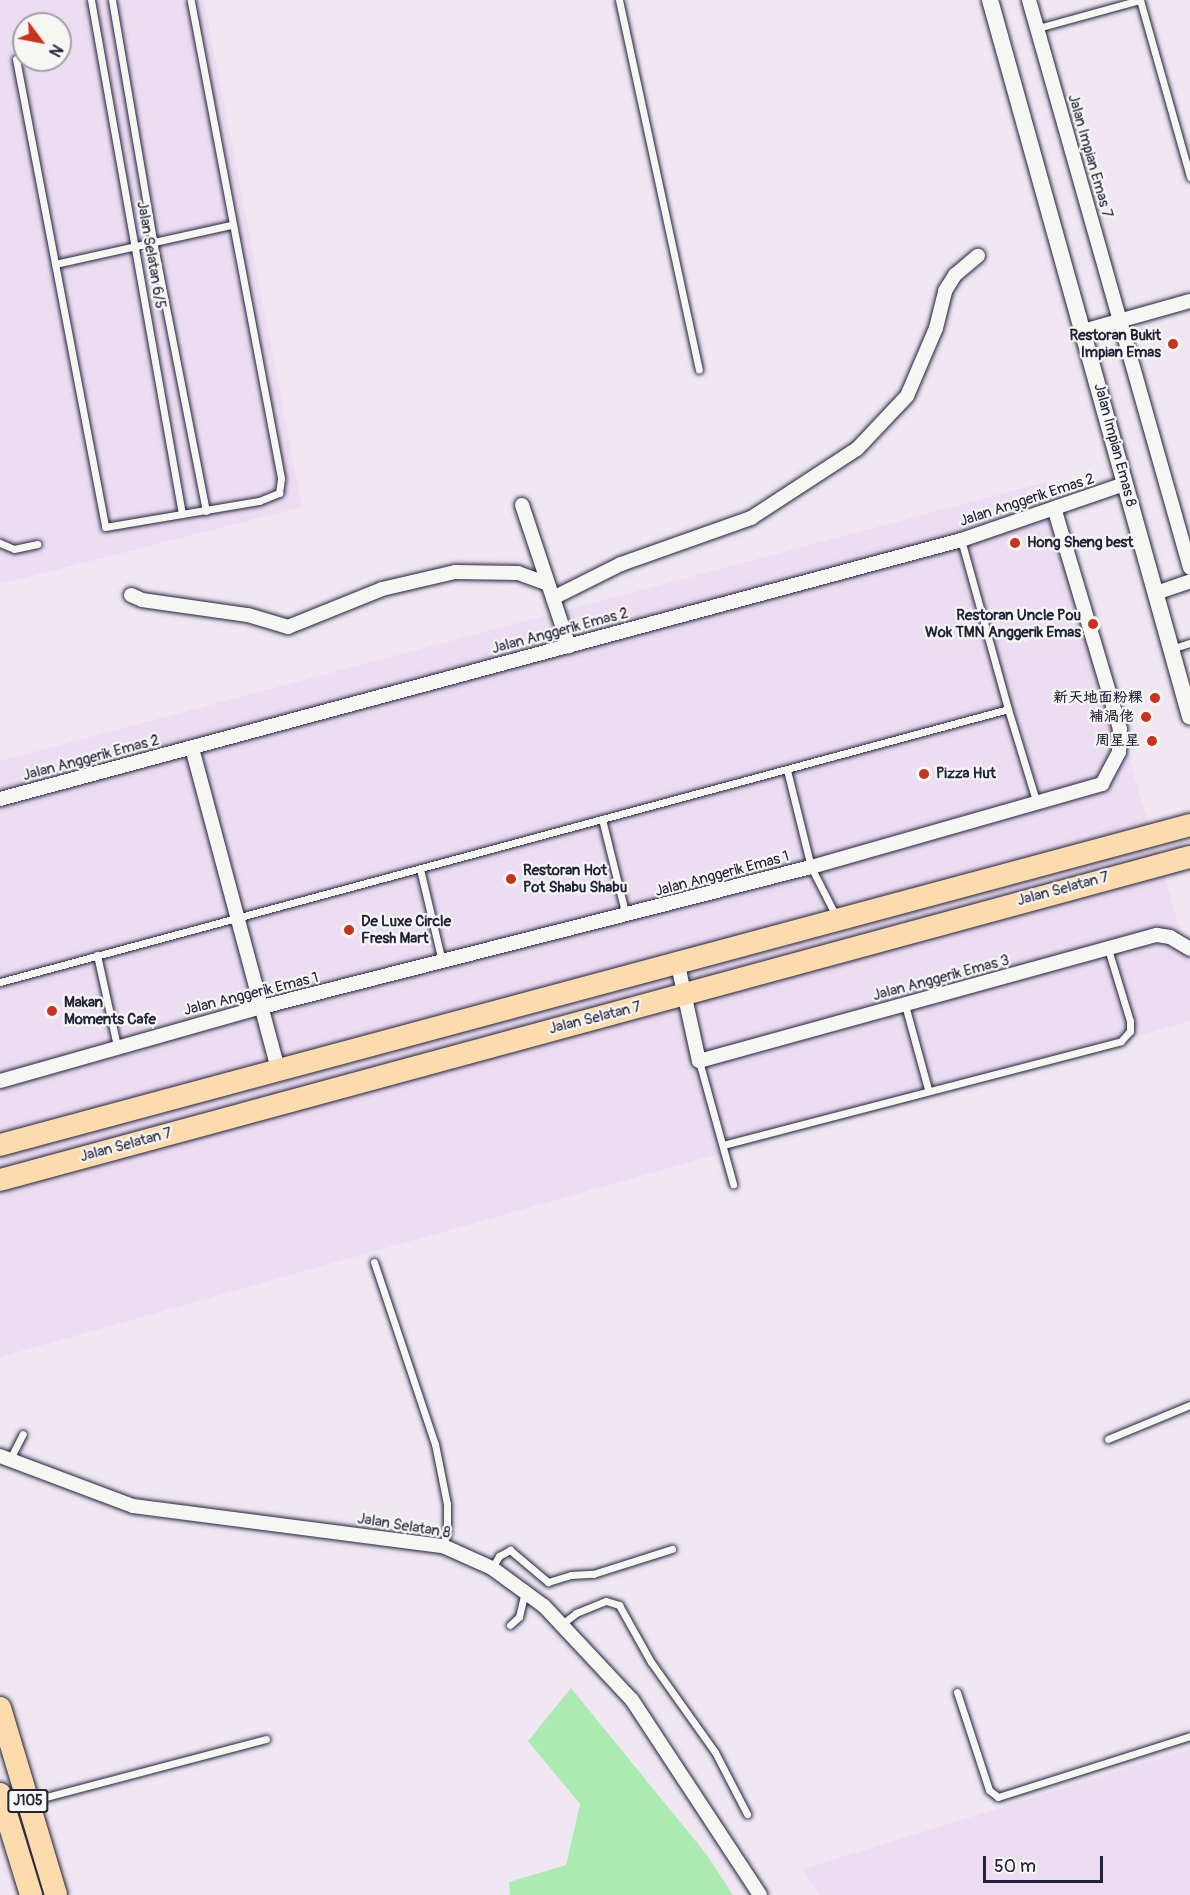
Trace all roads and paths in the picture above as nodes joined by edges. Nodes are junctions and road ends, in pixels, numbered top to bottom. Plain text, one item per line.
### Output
1 (91, 0) edge
2 (112, 0) edge
3 (191, 0) edge
4 (619, 0) edge
5 (990, 0) edge
6 (1029, 0) edge
7 (1140, 0) edge
8 (1038, 28) junction
9 (18, 72) edge
10 (1190, 177) edge
11 (231, 225) junction
12 (153, 241) junction
13 (136, 244) junction
14 (978, 256) dead end
15 (55, 264) junction
16 (1190, 301) edge
17 (1119, 320) junction
18 (1083, 331) junction
19 (699, 369) dead end
20 (1125, 484) junction
21 (522, 505) dead end
22 (206, 511) junction
23 (1054, 511) junction
24 (182, 514) junction
25 (961, 540) junction
26 (0, 543) edge
27 (37, 543) dead end
28 (1190, 568) edge
29 (1190, 581) edge
30 (546, 583) junction
31 (1156, 593) junction
32 (131, 595) dead end
33 (553, 598) junction
34 (1190, 643) edge
35 (569, 646) junction
36 (1171, 649) junction
37 (1185, 681) edge
38 (1008, 710) junction
39 (1190, 717) edge
40 (192, 748) junction
41 (787, 770) junction
42 (0, 799) edge
43 (1037, 804) junction
44 (602, 819) junction
45 (1190, 825) edge
46 (1190, 857) edge
47 (811, 867) junction
48 (420, 869) junction
49 (626, 916) junction
50 (237, 918) junction
51 (837, 919) junction
52 (1107, 949) junction
53 (1190, 949) edge
54 (97, 955) junction
55 (443, 963) junction
56 (678, 965) junction
57 (0, 982) edge
58 (685, 996) junction
59 (905, 1005) junction
60 (262, 1007) junction
61 (117, 1046) junction
62 (699, 1061) junction
63 (279, 1068) junction
64 (0, 1081) edge
65 (928, 1089) junction
66 (723, 1145) junction
67 (0, 1146) edge
68 (0, 1180) edge
69 (733, 1184) dead end
70 (374, 1262) dead end
71 (1190, 1405) edge
72 (23, 1434) dead end
73 (1108, 1439) dead end
74 (5, 1457) edge
75 (442, 1546) junction
76 (672, 1549) dead end
77 (492, 1568) junction
78 (525, 1592) junction
79 (562, 1624) junction
80 (510, 1625) dead end
81 (957, 1692) dead end
82 (0, 1708) edge
83 (1190, 1736) edge
84 (266, 1739) dead end
85 (0, 1794) edge
86 (28, 1802) junction
87 (747, 1814) dead end
88 (5, 1829) edge
89 (31, 1895) edge
90 (56, 1895) edge
91 (760, 1895) edge

1 - 13 lane, Jalan Selatan 6/5
2 - 12 lane
3 - 11 lane
4 - 19 lane
5 - 18 street, Jalan Impian Emas 8
6 - 8 street, Jalan Impian Emas 7
7 - 8 lane
7 - 10 lane
8 - 17 street, Jalan Impian Emas 7
9 - 15 lane
11 - 12 lane
11 - 22 lane
12 - 13 lane
12 - 22 lane
13 - 15 lane
13 - 24 lane, Jalan Selatan 6/5
14 - 33 street
15 - 24 lane
16 - 17 street
17 - 18 street
17 - 28 street, Jalan Impian Emas 7
18 - 20 street, Jalan Impian Emas 8
20 - 23 street, Jalan Anggerik Emas 2
20 - 31 street, Jalan Impian Emas 8
21 - 30 street
22 - 24 lane
23 - 25 street, Jalan Anggerik Emas 2
23 - 43 street, Jalan Anggerik Emas 1
25 - 35 street, Jalan Anggerik Emas 2
25 - 38 lane
26 - 27 lane
29 - 31 street
30 - 32 street
30 - 33 street
31 - 36 street, Jalan Impian Emas 8
33 - 35 street
34 - 36 lane
35 - 40 street, Jalan Anggerik Emas 2
36 - 37 street, Jalan Impian Emas 8
37 - 39 street, Jalan Impian Emas 8
38 - 41 lane
38 - 43 lane
40 - 42 street, Jalan Anggerik Emas 2
40 - 50 street
41 - 44 lane
41 - 47 lane
43 - 47 street, Jalan Anggerik Emas 1
44 - 48 lane
44 - 49 lane
45 - 51 main road, Jalan Selatan 7
46 - 58 main road, Jalan Selatan 7
47 - 49 street, Jalan Anggerik Emas 1
47 - 51 lane
48 - 50 lane
48 - 55 lane
49 - 55 street, Jalan Anggerik Emas 1
50 - 54 lane
50 - 60 street
51 - 56 main road, Jalan Selatan 7
52 - 53 street, Jalan Anggerik Emas 3
52 - 59 street, Jalan Anggerik Emas 3
52 - 65 lane
54 - 57 lane
54 - 61 lane
55 - 60 street, Jalan Anggerik Emas 1
56 - 58 street
56 - 63 main road, Jalan Selatan 7
58 - 62 street
58 - 68 main road, Jalan Selatan 7
59 - 62 street, Jalan Anggerik Emas 3
59 - 65 lane
60 - 61 street, Jalan Anggerik Emas 1
60 - 63 street
61 - 64 street, Jalan Anggerik Emas 1
62 - 66 lane
63 - 67 main road, Jalan Selatan 7
65 - 66 lane
66 - 69 lane
70 - 75 lane
71 - 73 lane
72 - 74 lane
74 - 75 street, Jalan Selatan 8
75 - 77 street, Jalan Selatan 8
76 - 77 lane
77 - 78 street, Jalan Selatan 8
78 - 79 street, Jalan Selatan 8
78 - 80 lane
79 - 87 lane
79 - 91 street, Jalan Selatan 8
81 - 83 lane
82 - 86 main road, J105
84 - 86 lane
85 - 88 main road, J105
86 - 90 main road, J105
88 - 89 main road, J105

